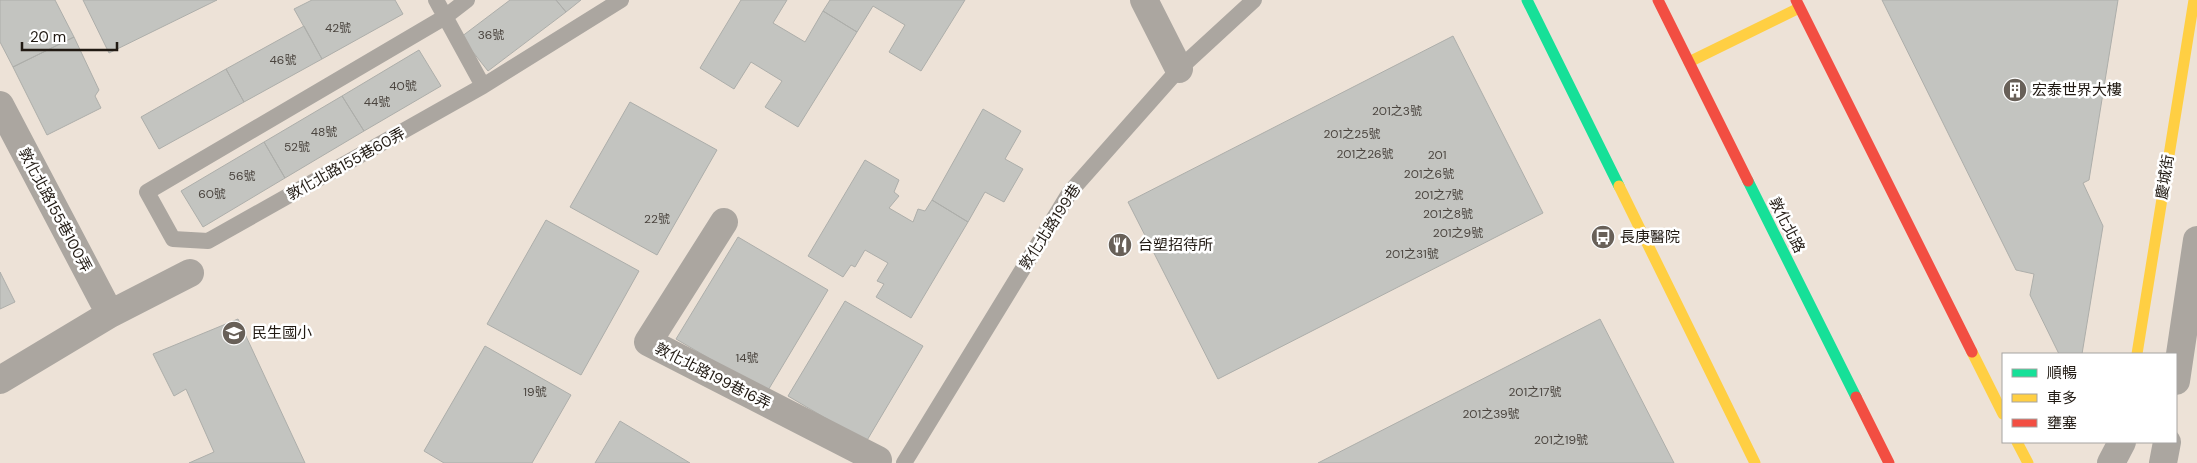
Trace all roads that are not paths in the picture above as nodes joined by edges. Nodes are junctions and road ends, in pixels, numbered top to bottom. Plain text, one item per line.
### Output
1 (436, 0) edge
2 (467, 0) edge
3 (620, 0) edge
4 (1144, 0) edge
5 (1254, 0) edge
6 (1527, 0) edge
7 (1658, 0) edge
8 (2194, 0) edge
9 (1798, 4) edge
10 (445, 17) junction
11 (1689, 62) junction
12 (1179, 69) junction
13 (483, 86) junction
14 (0, 105) edge
15 (724, 222) dead end
16 (2197, 240) edge
17 (190, 273) dead end
18 (110, 314) junction
19 (2137, 353) edge
20 (2177, 374) edge
21 (0, 380) edge
22 (2002, 412) edge
23 (2121, 443) edge
24 (2167, 443) edge
25 (891, 461) edge
26 (1754, 463) edge
27 (1889, 463) edge
28 (2111, 463) edge
29 (2164, 463) edge

1 - 10 lane
2 - 10 lane
3 - 13 lane, 敦化北路155巷60弄
4 - 12 street
5 - 12 lane, 敦化北路199巷
6 - 26 main road
7 - 11 main road, 敦化北路
8 - 19 main road, 慶城街
9 - 11 main road
9 - 22 main road
10 - 13 lane
10 - 13 lane, 敦化北路155巷60弄
11 - 27 main road, 敦化北路
12 - 25 lane, 敦化北路199巷
14 - 18 street, 敦化北路155巷100弄
15 - 25 street, 敦化北路199巷16弄
16 - 20 street
17 - 18 street
18 - 21 street
23 - 28 street
24 - 29 street

